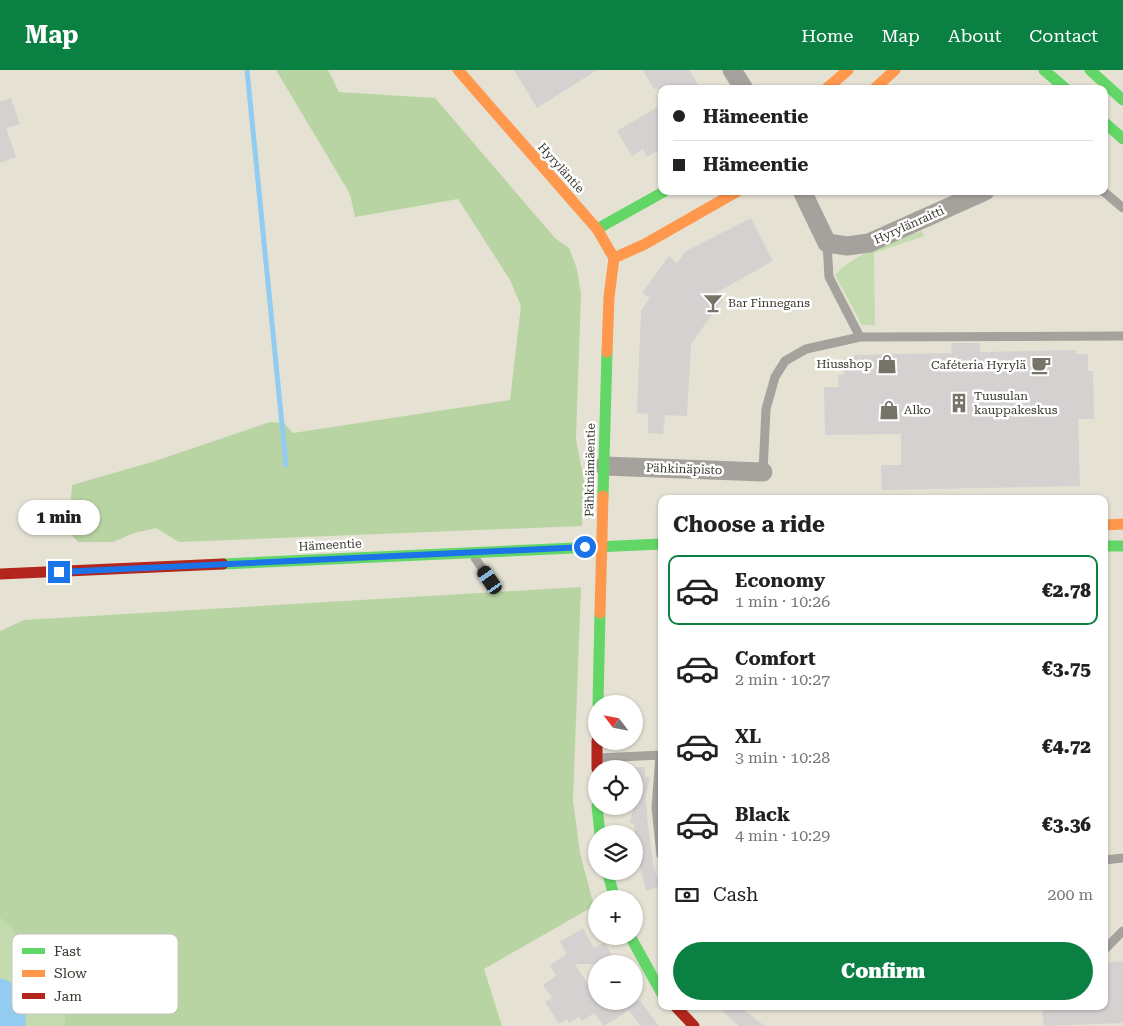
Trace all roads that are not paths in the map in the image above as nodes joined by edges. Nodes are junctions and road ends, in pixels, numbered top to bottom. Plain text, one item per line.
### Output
1 (732, 70) edge
2 (848, 70) edge
3 (895, 70) edge
4 (1044, 70) edge
5 (1090, 70) edge
6 (466, 73) edge
7 (741, 85) edge
8 (831, 85) edge
9 (878, 85) edge
10 (1061, 85) edge
11 (1106, 85) edge
12 (1108, 86) edge
13 (1123, 100) edge
14 (1108, 126) edge
15 (1123, 139) edge
16 (658, 195) edge
17 (731, 195) edge
18 (804, 195) edge
19 (976, 195) edge
20 (1108, 195) edge
21 (1123, 208) edge
22 (596, 229) junction
23 (827, 244) junction
24 (614, 258) junction
25 (1123, 336) edge
26 (860, 337) junction
27 (604, 466) junction
28 (763, 472) joint
29 (1123, 524) edge
30 (1108, 525) edge
31 (658, 544) edge
32 (1108, 546) edge
33 (1123, 546) edge
34 (471, 552) junction
35 (0, 574) edge
36 (490, 580) dead end
37 (598, 695) edge
38 (658, 755) edge
39 (621, 760) edge
40 (658, 782) edge
41 (658, 827) edge
42 (1123, 858) edge
43 (1108, 860) edge
44 (1123, 931) edge
45 (635, 945) edge
46 (1108, 946) edge
47 (658, 987) edge
48 (679, 1010) edge
49 (694, 1026) edge

1 - 7 street
2 - 8 street
3 - 9 street
4 - 10 street
5 - 11 street
6 - 22 street, Hyryläntie
12 - 13 street
14 - 15 street
16 - 22 street
17 - 24 street
18 - 23 street
19 - 23 street, Hyrylänraitti
20 - 21 lane
22 - 24 street, Hyryläntie
23 - 26 lane
24 - 27 street, Pähkinämäentie
25 - 26 lane
26 - 28 lane
27 - 28 street, Pähkinäpisto
27 - 37 street, Pähkinämäentie, bridge
29 - 30 street
31 - 34 street, Hämeentie
32 - 33 street
34 - 35 street, Hämeentie
34 - 36 lane
38 - 39 lane
40 - 41 lane
42 - 43 lane
44 - 46 lane
45 - 47 street
48 - 49 street

